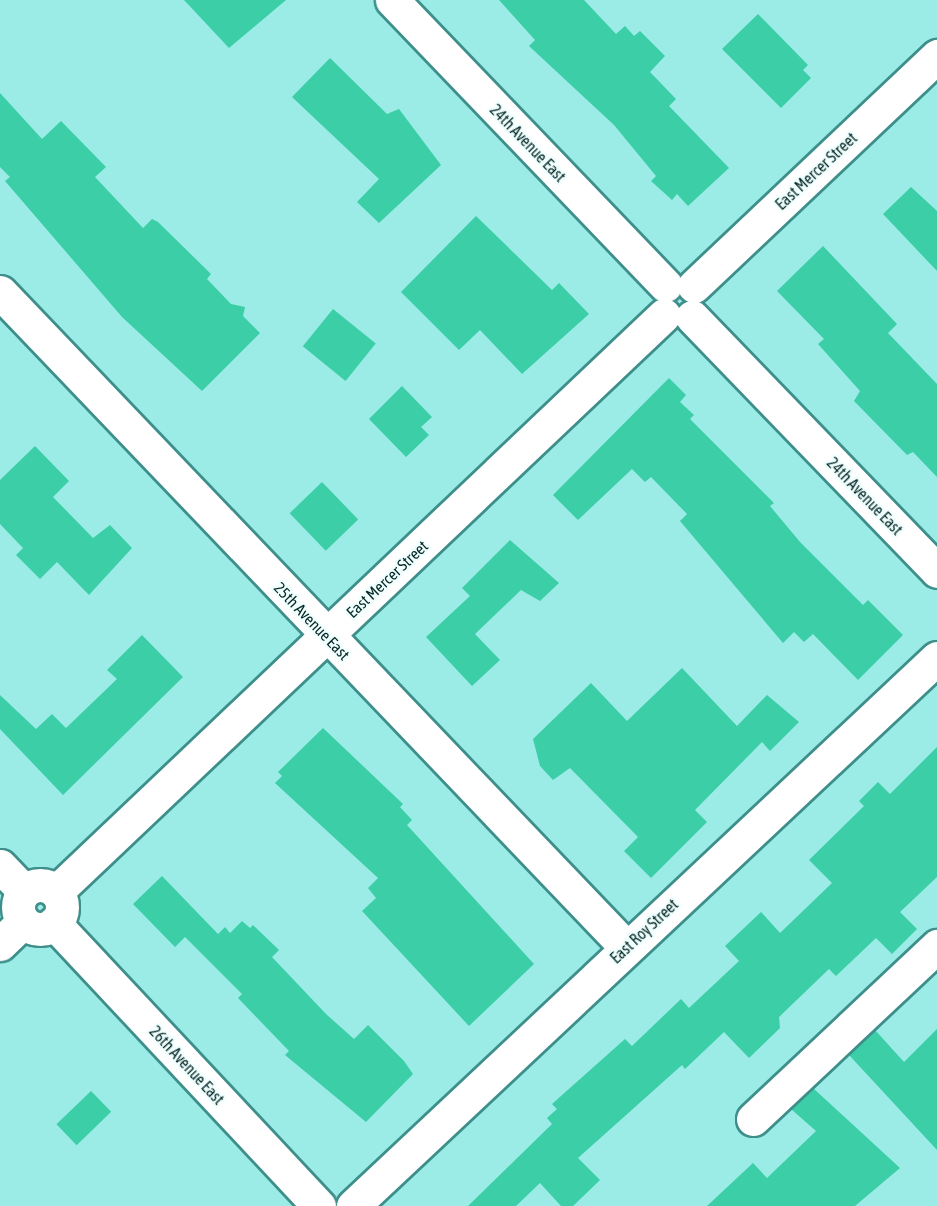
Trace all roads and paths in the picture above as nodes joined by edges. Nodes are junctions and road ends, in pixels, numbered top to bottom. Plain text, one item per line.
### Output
1 (392, 0) edge
2 (937, 56) edge
3 (0, 292) edge
4 (679, 300) junction
5 (937, 571) edge
6 (326, 636) junction
7 (937, 658) edge
8 (0, 866) edge
9 (39, 907) junction
10 (0, 944) edge
11 (937, 946) edge
12 (627, 948) junction
13 (753, 1119) dead end
14 (319, 1206) edge
15 (353, 1206) edge

1 - 4 street, 24th Avenue East
2 - 4 street, East Mercer Street
3 - 6 street, 25th Avenue East
4 - 5 street, 24th Avenue East
4 - 6 street, East Mercer Street
6 - 9 street, East Mercer Street
6 - 12 street, 25th Avenue East
7 - 12 street, East Roy Street
8 - 9 street, 26th Avenue East
9 - 10 street, East Mercer Street
9 - 14 street, 26th Avenue East
11 - 13 street
12 - 15 street, East Roy Street

